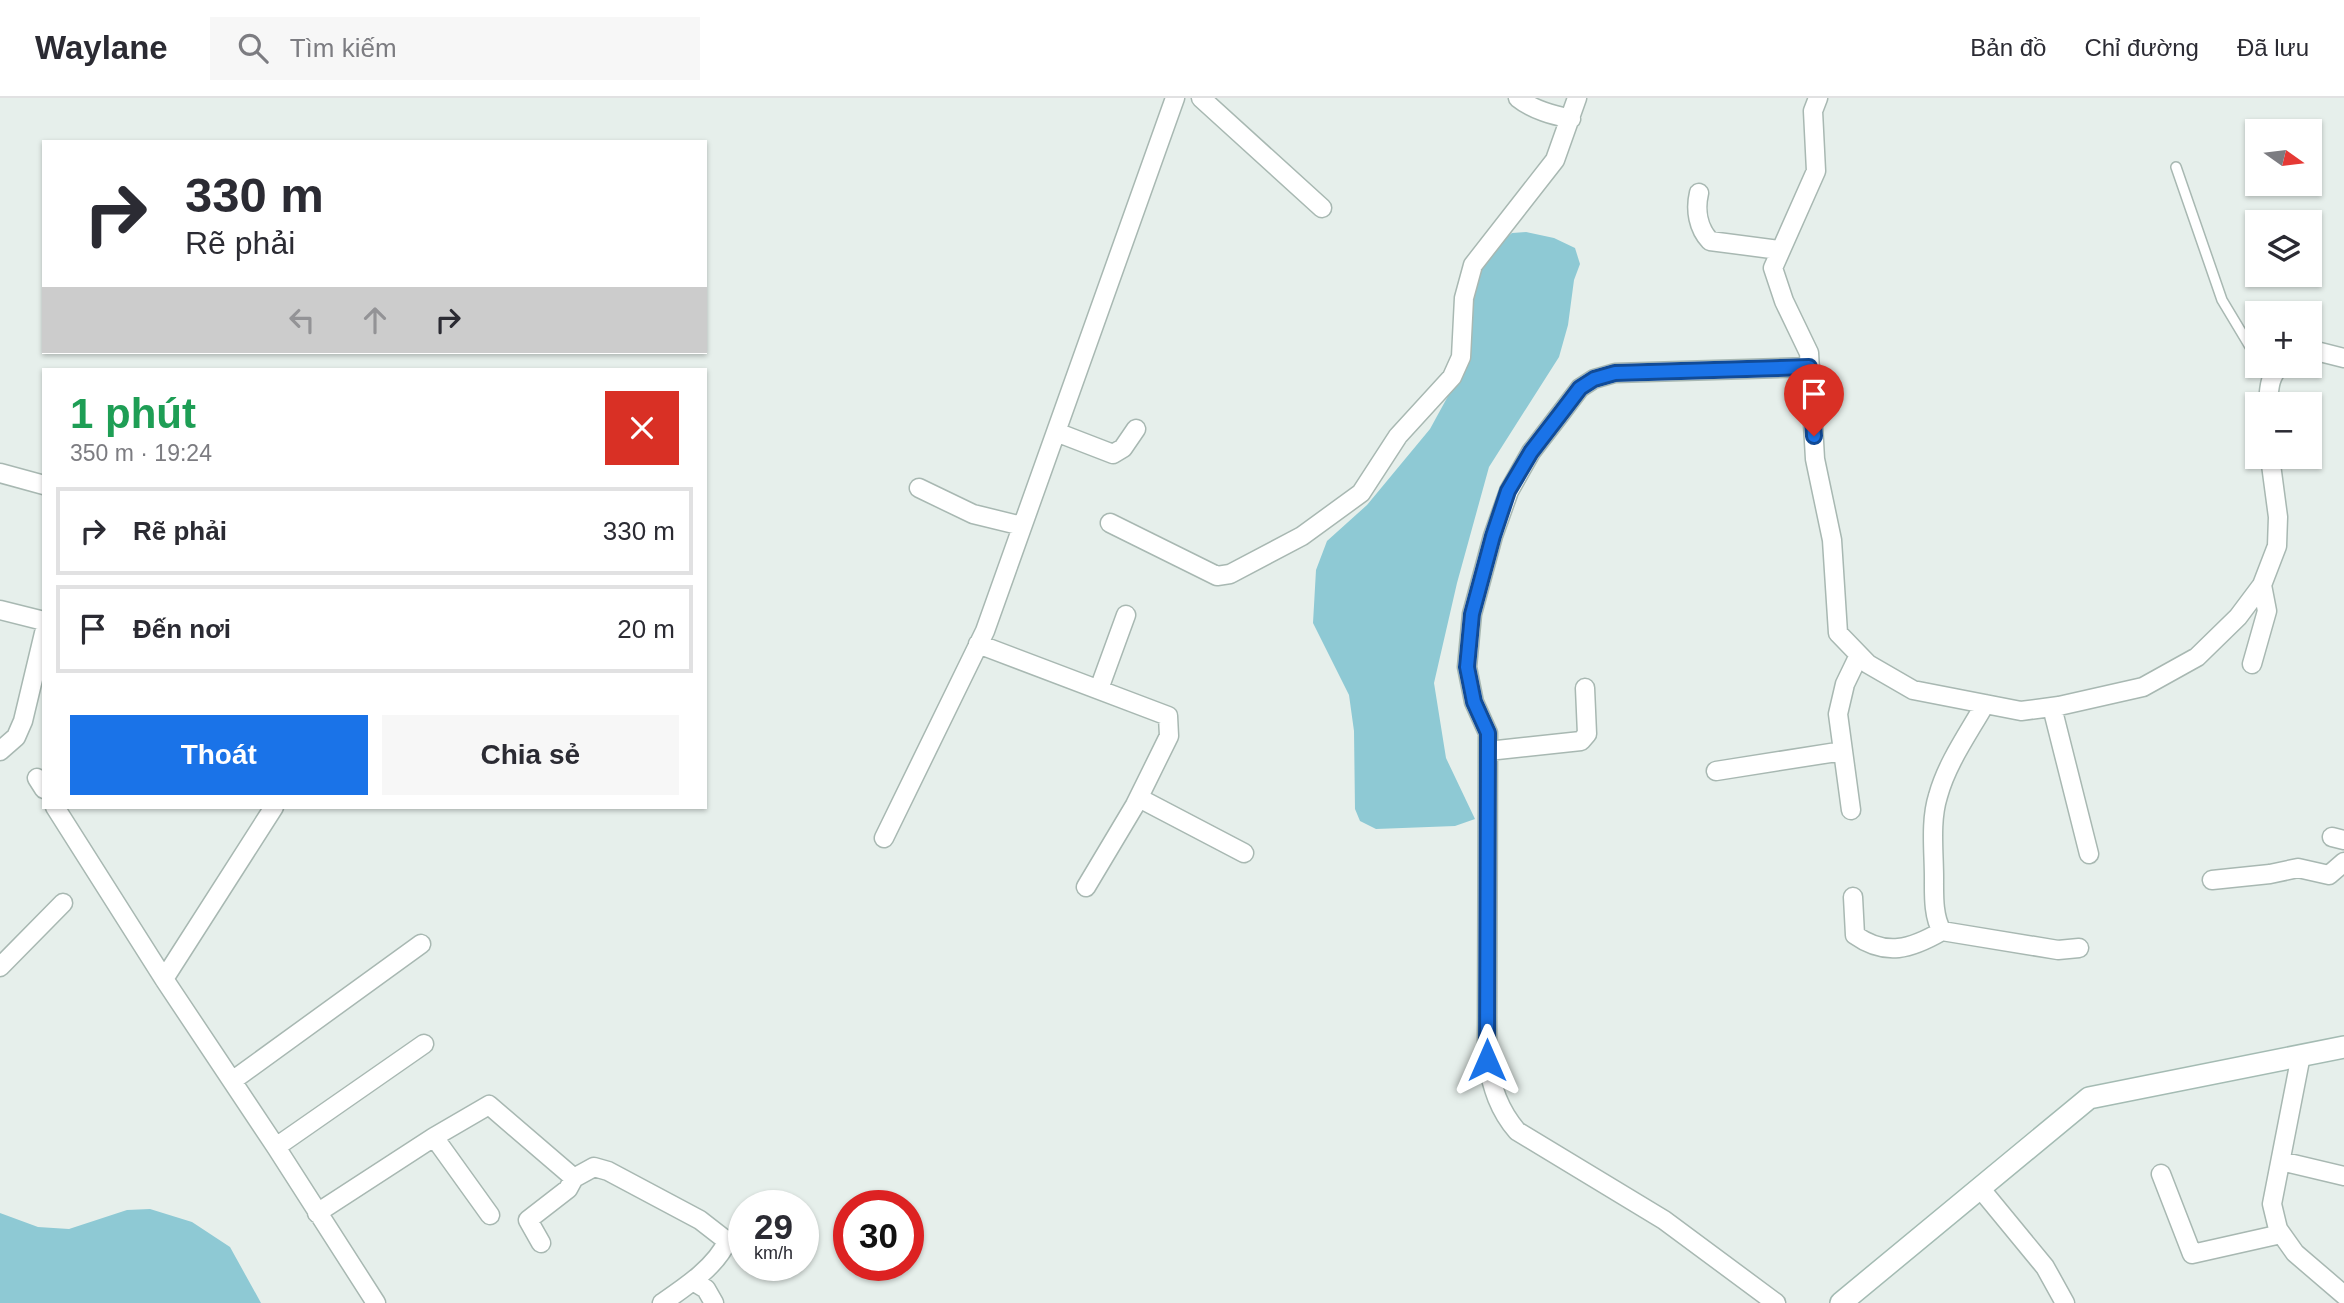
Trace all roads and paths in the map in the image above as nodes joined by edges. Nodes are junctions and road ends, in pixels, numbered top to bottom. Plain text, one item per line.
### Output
1 (1175, 98) edge
2 (1201, 98) edge
3 (1518, 98) edge
4 (1577, 98) edge
5 (1812, 102) edge
6 (1571, 119) junction
7 (2176, 167) dead end
8 (1699, 194) dead end
9 (1322, 208) dead end
10 (1779, 250) junction
11 (2245, 338) edge
12 (2322, 352) edge
13 (2344, 358) edge
14 (1809, 367) junction
15 (1136, 429) dead end
16 (1056, 432) junction
17 (2272, 469) edge
18 (0, 473) edge
19 (42, 484) edge
20 (919, 488) dead end
21 (1110, 523) dead end
22 (1022, 526) junction
23 (2262, 584) junction
24 (0, 610) edge
25 (1126, 615) dead end
26 (42, 620) edge
27 (42, 641) edge
28 (978, 644) junction
29 (1859, 655) junction
30 (2252, 664) dead end
31 (1585, 688) dead end
32 (1099, 689) junction
33 (1985, 704) junction
34 (2052, 707) junction
35 (0, 751) edge
36 (1488, 751) junction
37 (1843, 751) junction
38 (1716, 771) dead end
39 (1139, 797) junction
40 (56, 809) edge
41 (273, 809) edge
42 (1851, 810) dead end
43 (884, 838) dead end
44 (1244, 853) dead end
45 (2089, 854) dead end
46 (2344, 862) edge
47 (2212, 880) dead end
48 (1086, 887) dead end
49 (1853, 897) dead end
50 (63, 903) dead end
51 (1942, 931) junction
52 (421, 944) dead end
53 (2079, 948) dead end
54 (0, 967) edge
55 (164, 979) junction
56 (424, 1044) dead end
57 (2344, 1047) edge
58 (2301, 1055) junction
59 (232, 1082) junction
60 (434, 1137) junction
61 (276, 1147) junction
62 (2281, 1161) junction
63 (2161, 1174) dead end
64 (2344, 1176) edge
65 (574, 1178) junction
66 (1980, 1188) junction
67 (317, 1213) junction
68 (490, 1215) dead end
69 (2281, 1234) junction
70 (541, 1243) dead end
71 (693, 1281) junction
72 (2344, 1295) edge
73 (376, 1303) edge
74 (662, 1303) edge
75 (714, 1303) edge
76 (1776, 1303) edge
77 (1841, 1303) edge
78 (2065, 1303) edge

1 - 16 street
2 - 9 street
3 - 6 street
4 - 6 street
5 - 10 street
6 - 21 street
7 - 11 lane
8 - 10 street
10 - 14 street
12 - 13 street
14 - 29 street
14 - 36 street
15 - 16 street
16 - 22 street
17 - 23 street
18 - 19 street
20 - 22 street
22 - 28 street
23 - 30 street
23 - 34 street
24 - 26 street
25 - 32 street
27 - 35 street
28 - 32 street
28 - 43 street
29 - 33 street
29 - 37 street
31 - 36 street
32 - 39 street
33 - 34 street
33 - 51 street
34 - 45 street
36 - 76 street
37 - 38 street
37 - 42 street
39 - 44 street
39 - 48 street
40 - 55 street
41 - 55 street
46 - 47 street
49 - 51 street
50 - 54 street
51 - 53 street
52 - 59 street
55 - 59 street
56 - 61 street
57 - 58 main road
58 - 62 street
58 - 66 main road
59 - 61 street
60 - 65 street
60 - 67 street
60 - 68 street
61 - 67 street
62 - 64 street
62 - 69 street
63 - 69 street
65 - 70 street
65 - 71 street
66 - 77 main road
66 - 78 street
67 - 73 street
69 - 72 street
71 - 74 street
71 - 75 street

